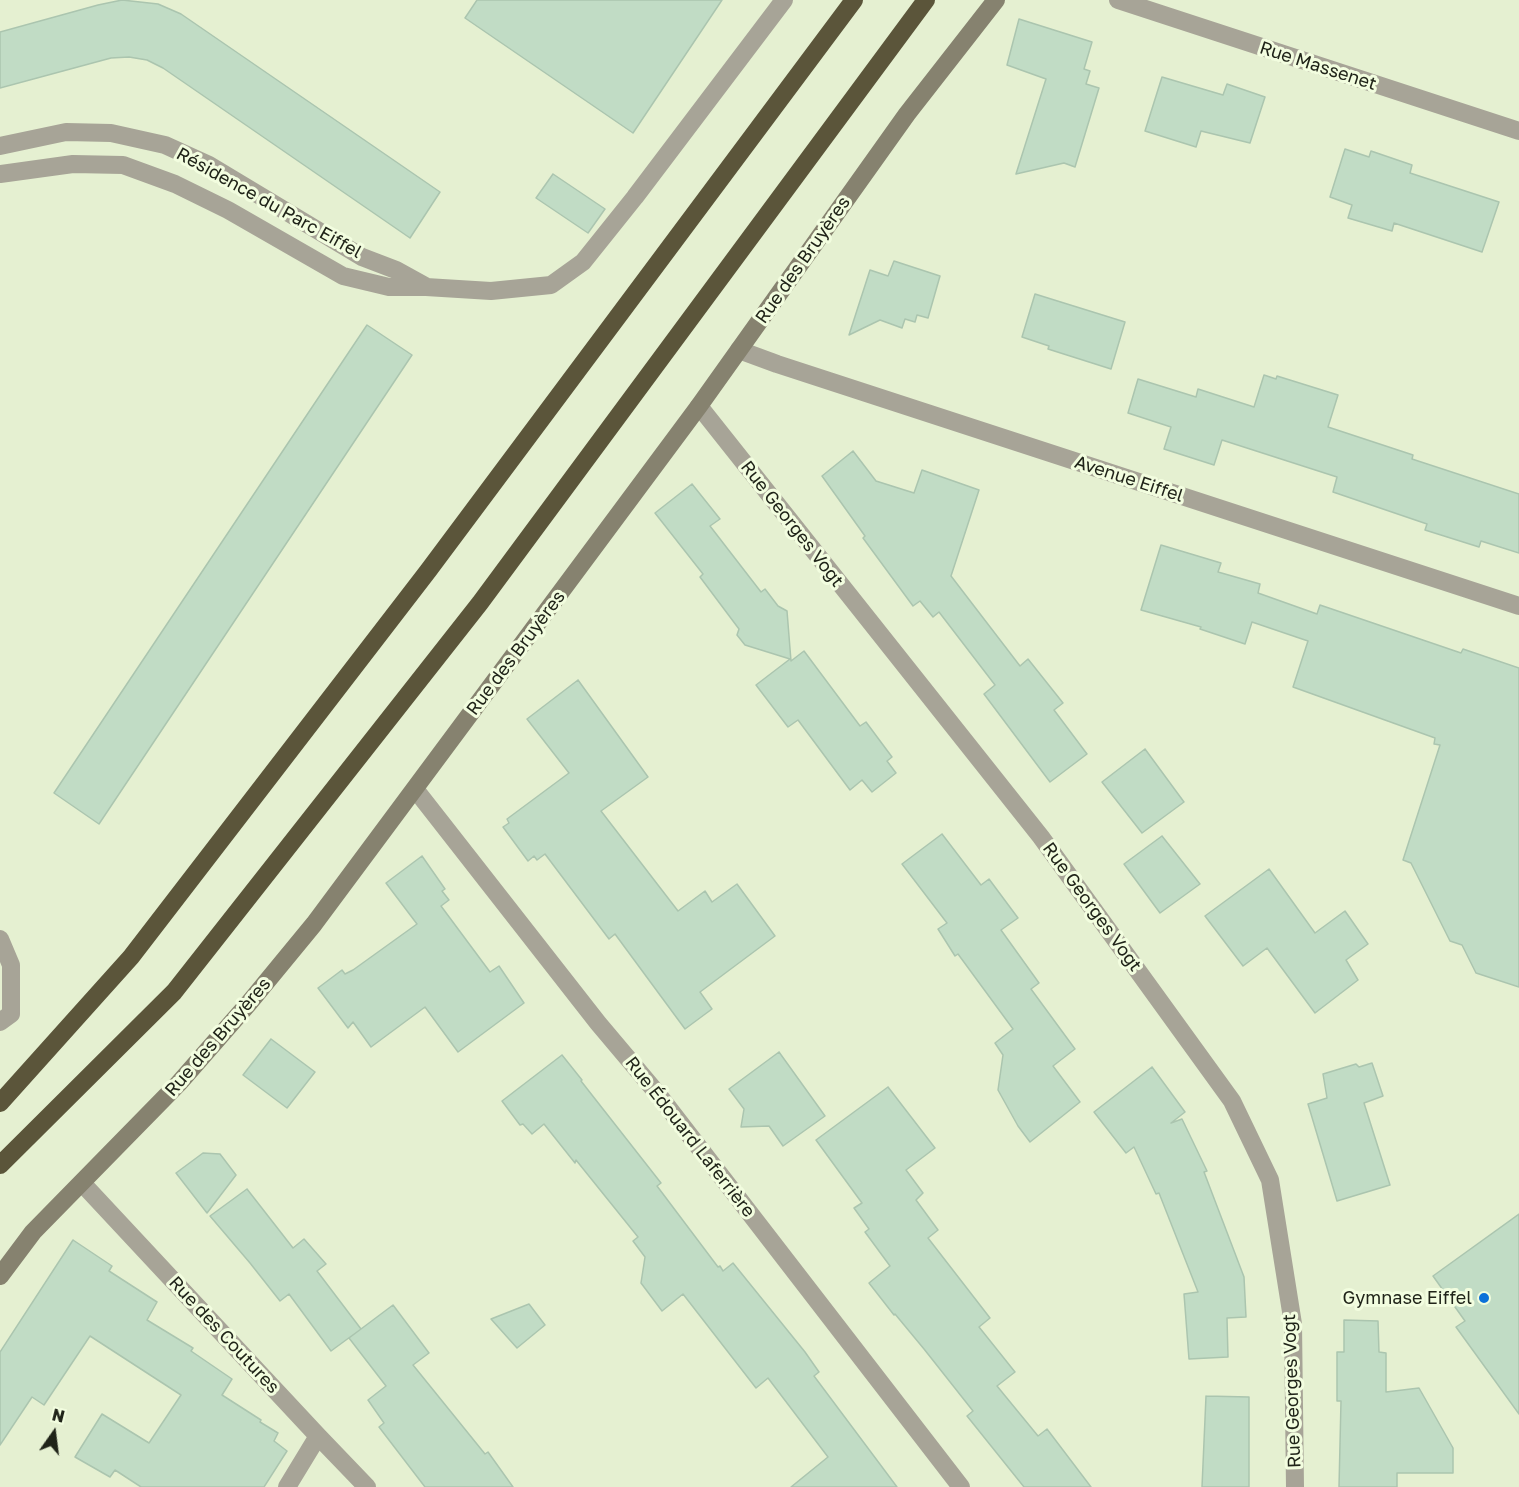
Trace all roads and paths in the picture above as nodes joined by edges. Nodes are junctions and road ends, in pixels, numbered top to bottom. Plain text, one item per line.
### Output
1 (784, 0) edge
2 (854, 0) edge
3 (926, 0) edge
4 (996, 0) edge
5 (1118, 0) edge
6 (1519, 131) edge
7 (0, 146) edge
8 (0, 174) edge
9 (426, 287) junction
10 (739, 350) junction
11 (699, 406) junction
12 (1519, 606) edge
13 (415, 789) junction
14 (0, 939) edge
15 (6, 1018) edge
16 (0, 1103) edge
17 (0, 1165) edge
18 (82, 1183) junction
19 (0, 1276) edge
20 (318, 1436) junction
21 (287, 1487) edge
22 (367, 1487) edge
23 (961, 1487) edge
24 (1295, 1487) edge

1 - 9 street, Résidence du Parc Eiffel
2 - 16 highway
3 - 17 highway
4 - 10 street, Rue des Bruyères
5 - 6 street, Rue Massenet
7 - 9 street, Résidence du Parc Eiffel
8 - 9 street, Résidence du Parc Eiffel
10 - 11 street, Rue des Bruyères
10 - 12 street, Avenue Eiffel
11 - 13 street, Rue des Bruyères
11 - 24 street, Rue Georges Vogt
13 - 18 street, Rue des Bruyères
13 - 23 street, Rue Édouard Laferrière
14 - 15 street
18 - 19 street, Rue des Bruyères
18 - 20 street, Rue des Coutures
20 - 21 street
20 - 22 street, Rue des Coutures

